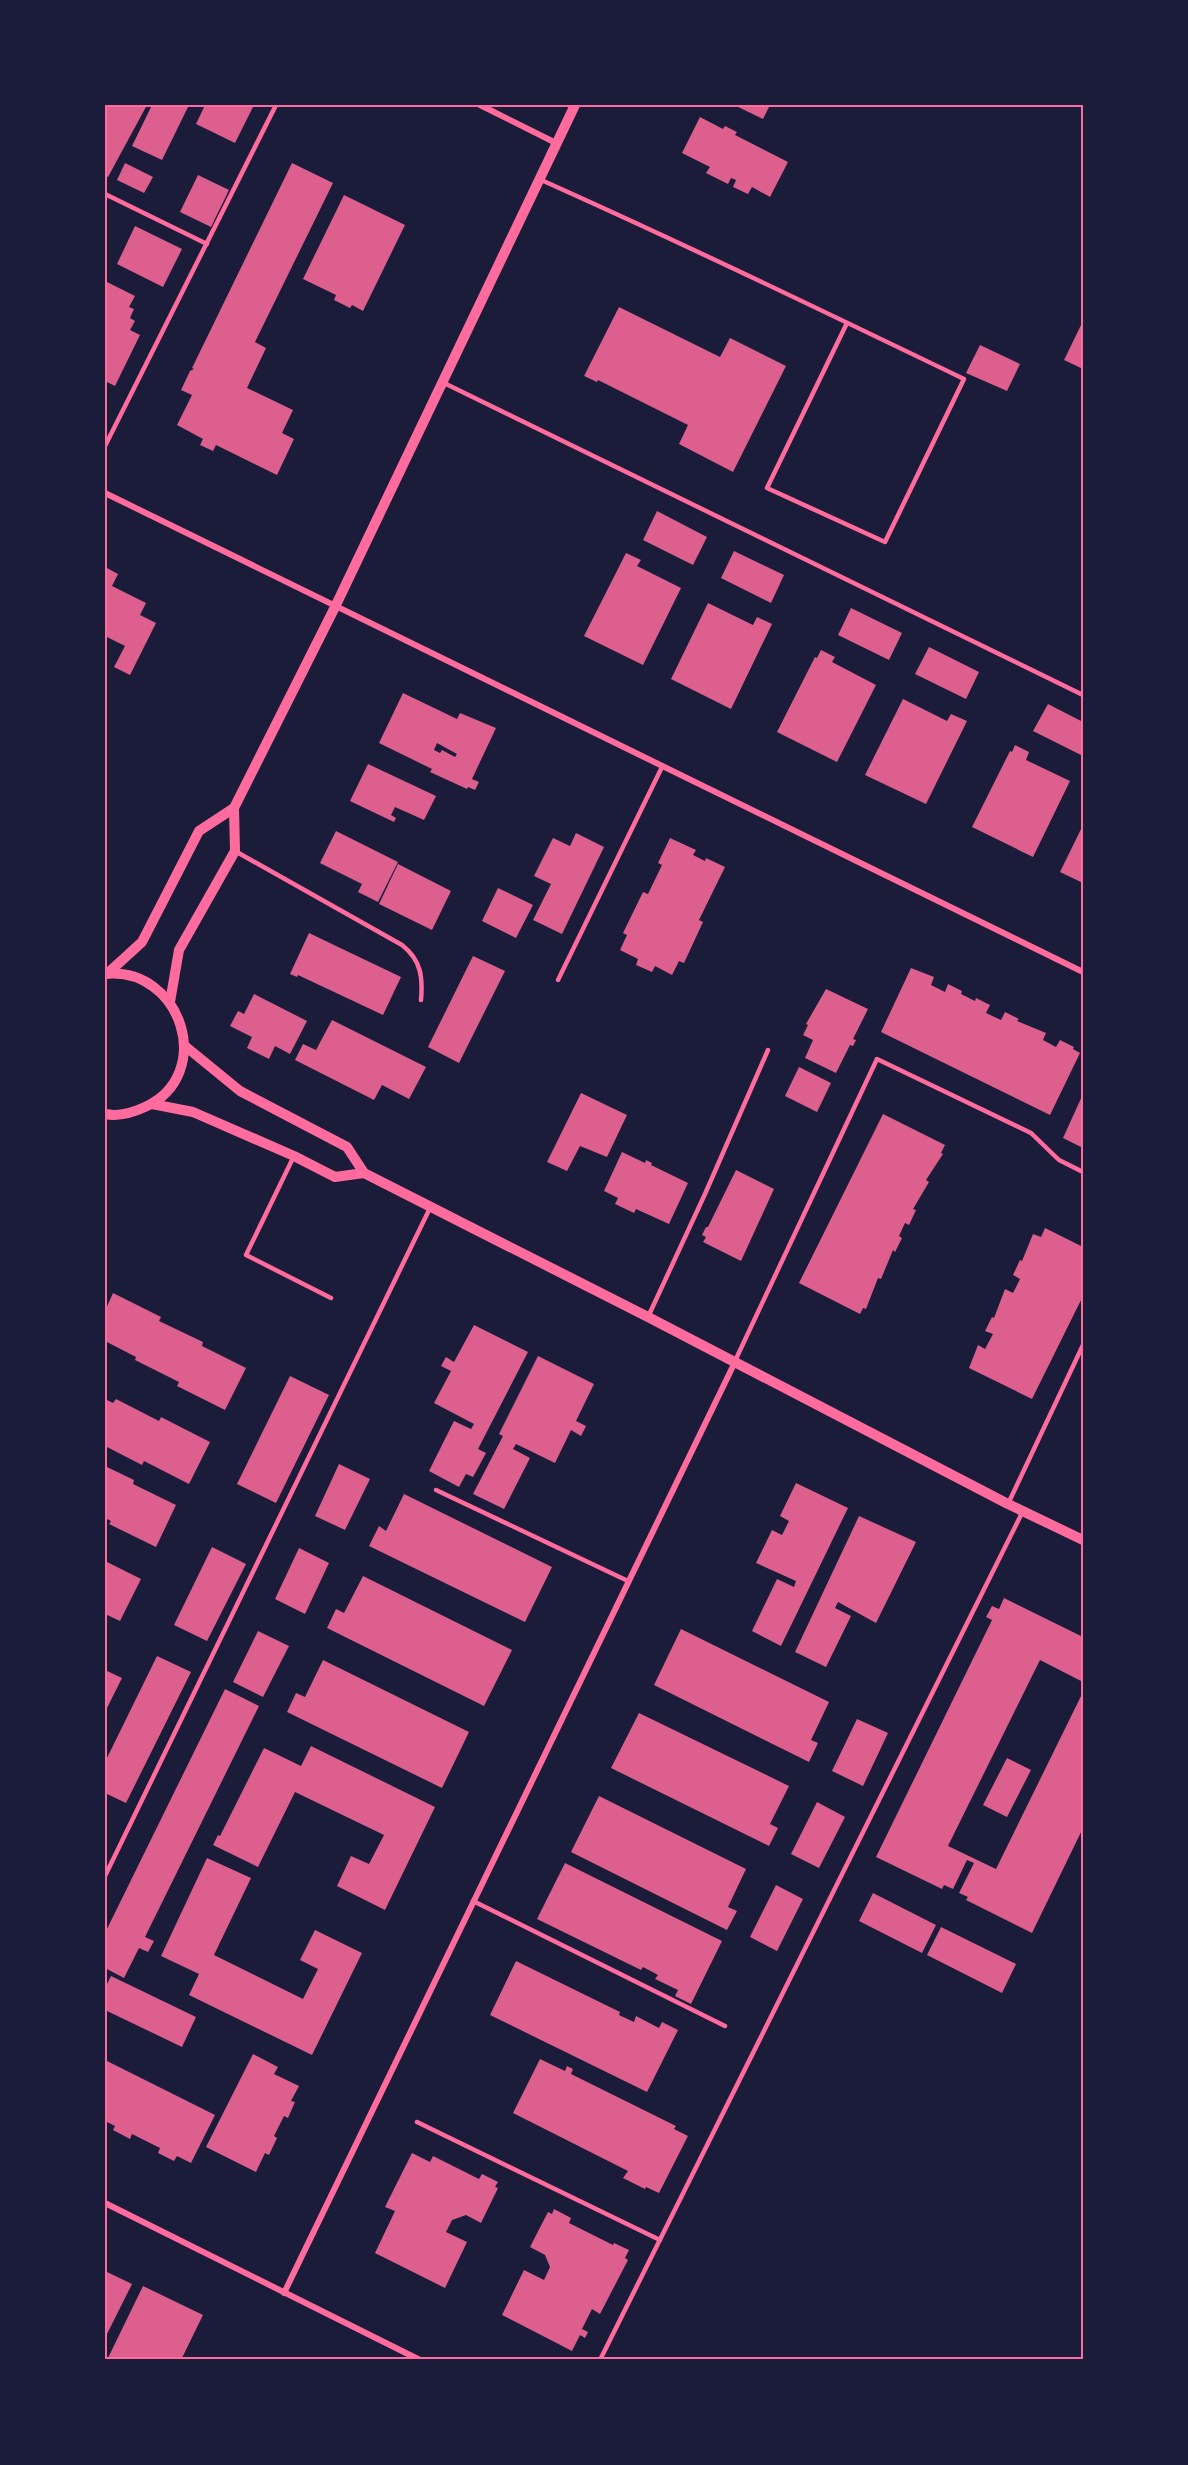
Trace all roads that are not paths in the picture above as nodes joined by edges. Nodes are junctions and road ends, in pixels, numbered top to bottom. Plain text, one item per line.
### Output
1 (276, 105) edge
2 (480, 105) edge
3 (575, 105) edge
4 (556, 143) junction
5 (539, 179) junction
6 (105, 194) edge
7 (207, 244) junction
8 (847, 323) junction
9 (442, 382) junction
10 (105, 446) edge
11 (105, 493) edge
12 (334, 607) junction
13 (1083, 695) edge
14 (662, 767) junction
15 (234, 808) junction
16 (235, 851) junction
17 (1083, 972) edge
18 (106, 974) edge
19 (558, 980) dead end
20 (421, 1000) dead end
21 (170, 1002) junction
22 (184, 1046) junction
23 (768, 1050) dead end
24 (152, 1104) junction
25 (106, 1116) edge
26 (294, 1156) junction
27 (1083, 1172) edge
28 (363, 1173) junction
29 (430, 1208) junction
30 (331, 1298) dead end
31 (648, 1317) junction
32 (1083, 1345) edge
33 (735, 1362) junction
34 (436, 1490) dead end
35 (1008, 1504) junction
36 (1023, 1511) junction
37 (1083, 1540) edge
38 (628, 1581) junction
39 (105, 1876) edge
40 (473, 1901) junction
41 (725, 2026) dead end
42 (417, 2122) dead end
43 (105, 2204) edge
44 (660, 2240) junction
45 (284, 2293) junction
46 (420, 2360) edge
47 (600, 2360) edge

1 - 7 lane
2 - 4 street
3 - 4 street
4 - 5 street
5 - 8 lane
5 - 9 street
6 - 7 lane
7 - 10 lane
8 - 8 lane
9 - 12 street
9 - 13 lane
11 - 12 street
12 - 14 street
12 - 15 street
14 - 17 street
14 - 19 lane
15 - 16 street
15 - 18 street
16 - 20 lane
16 - 21 street
18 - 21 street
21 - 22 street
22 - 24 street
22 - 28 street
23 - 31 lane
24 - 25 street
24 - 26 street
26 - 28 street
26 - 30 lane
27 - 33 lane
28 - 29 street
29 - 31 street
29 - 39 lane
31 - 33 street
32 - 35 lane
33 - 35 street
33 - 38 street
34 - 38 lane
35 - 36 street
36 - 37 street
36 - 44 lane
38 - 40 street
40 - 41 lane
40 - 45 street
42 - 44 lane
43 - 45 street
44 - 47 lane
45 - 46 street

